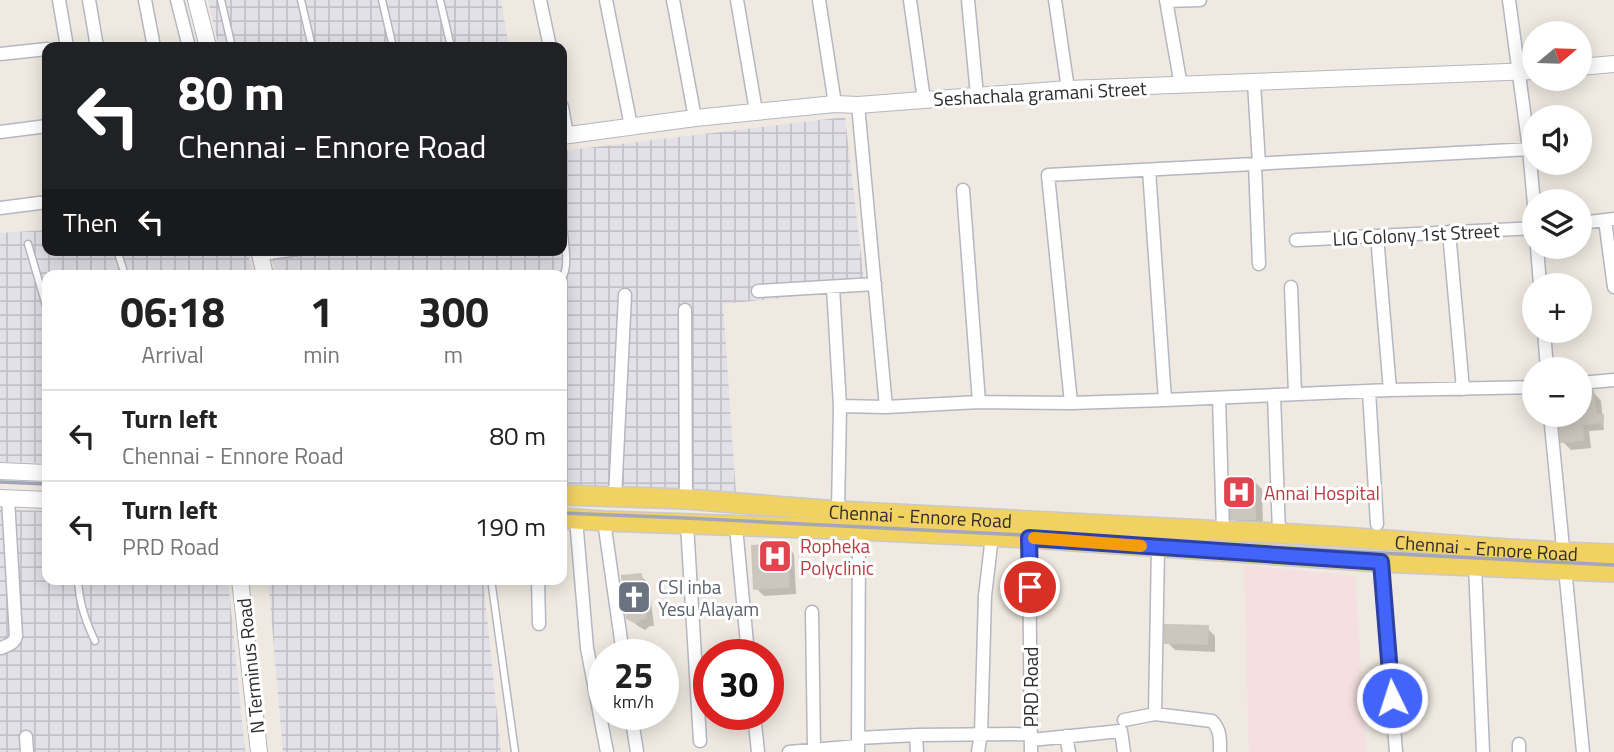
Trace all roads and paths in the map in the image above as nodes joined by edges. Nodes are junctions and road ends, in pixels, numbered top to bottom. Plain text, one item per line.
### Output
1 (59, 0) edge
2 (89, 0) edge
3 (145, 0) edge
4 (177, 0) edge
5 (196, 0) edge
6 (221, 0) edge
7 (301, 0) edge
8 (382, 0) edge
9 (440, 0) edge
10 (540, 0) edge
11 (606, 0) edge
12 (673, 0) edge
13 (737, 0) edge
14 (819, 0) edge
15 (910, 0) edge
16 (968, 0) edge
17 (1055, 0) edge
18 (1166, 0) edge
19 (1200, 0) edge
20 (1510, 0) edge
21 (65, 42) edge
22 (96, 42) edge
23 (152, 42) edge
24 (188, 42) edge
25 (207, 42) edge
26 (231, 42) edge
27 (311, 42) edge
28 (392, 42) edge
29 (450, 42) edge
30 (549, 42) edge
31 (42, 50) edge
32 (1522, 51) edge
33 (0, 54) edge
34 (1614, 64) edge
35 (1592, 66) edge
36 (1522, 72) edge
37 (1254, 83) junction
38 (1181, 86) junction
39 (1068, 89) junction
40 (977, 96) junction
41 (924, 100) junction
42 (835, 104) junction
43 (858, 105) junction
44 (756, 111) junction
45 (695, 118) junction
46 (42, 127) edge
47 (631, 127) junction
48 (0, 132) edge
49 (567, 136) edge
50 (1522, 149) edge
51 (1257, 164) junction
52 (1149, 170) junction
53 (963, 190) dead end
54 (42, 203) edge
55 (0, 208) edge
56 (1609, 220) edge
57 (1522, 229) edge
58 (1449, 232) junction
59 (1377, 236) junction
60 (1296, 240) dead end
61 (28, 244) dead end
62 (1259, 264) dead end
63 (874, 285) junction
64 (833, 287) junction
65 (1291, 287) dead end
66 (1614, 287) edge
67 (758, 291) dead end
68 (42, 292) edge
69 (625, 295) dead end
70 (685, 310) dead end
71 (1614, 380) edge
72 (1592, 382) edge
73 (1522, 387) edge
74 (1462, 389) junction
75 (1390, 390) junction
76 (1370, 391) junction
77 (1295, 394) junction
78 (1274, 395) junction
79 (1219, 398) junction
80 (1165, 400) junction
81 (979, 402) junction
82 (1072, 402) junction
83 (840, 407) junction
84 (886, 407) junction
85 (1551, 427) edge
86 (0, 471) edge
87 (42, 473) edge
88 (567, 495) edge
89 (4, 498) edge
90 (615, 498) junction
91 (687, 499) junction
92 (42, 500) edge
93 (838, 511) junction
94 (569, 518) edge
95 (604, 522) junction
96 (687, 524) junction
97 (1377, 524) dead end
98 (736, 527) junction
99 (859, 530) junction
100 (1223, 531) junction
101 (1279, 532) junction
102 (992, 536) junction
103 (1029, 538) junction
104 (1158, 548) junction
105 (1614, 554) edge
106 (1564, 561) junction
107 (1381, 562) junction
108 (1475, 566) junction
109 (1614, 572) edge
110 (79, 585) edge
111 (241, 585) edge
112 (492, 585) edge
113 (538, 585) edge
114 (812, 612) dead end
115 (539, 624) dead end
116 (621, 639) edge
117 (747, 639) edge
118 (95, 641) dead end
119 (1, 648) edge
120 (1156, 714) junction
121 (1124, 720) dead end
122 (634, 730) edge
123 (756, 730) edge
124 (981, 734) junction
125 (916, 735) junction
126 (1066, 736) junction
127 (26, 737) dead end
128 (700, 741) dead end
129 (1031, 742) edge
130 (858, 745) edge
131 (814, 749) junction
132 (27, 752) edge
133 (259, 752) edge
134 (514, 752) edge
135 (607, 752) edge
136 (637, 752) edge
137 (758, 752) edge
138 (789, 752) edge
139 (917, 752) edge
140 (978, 752) edge
141 (1069, 752) edge
142 (1124, 752) edge
143 (1220, 752) edge
144 (1396, 752) edge
145 (1483, 752) edge
146 (1583, 752) edge

1 - 21 street
2 - 22 street
3 - 23 street
4 - 24 street
5 - 25 street
6 - 26 lane
7 - 27 lane
8 - 28 lane
9 - 29 lane
10 - 30 street
11 - 47 street
12 - 45 street
13 - 44 street
14 - 42 street
15 - 41 street
16 - 40 street
17 - 39 street
18 - 19 street
18 - 38 street
20 - 32 street
31 - 33 street
34 - 35 street
36 - 37 street, Seshachala gramani Street
37 - 38 street, Seshachala gramani Street
37 - 51 street
38 - 39 street, Seshachala gramani Street
39 - 40 street, Seshachala gramani Street
40 - 41 street, Seshachala gramani Street
41 - 43 street, Seshachala gramani Street
42 - 43 street, Seshachala gramani Street
42 - 44 street, Seshachala gramani Street
43 - 63 street
44 - 45 street, Seshachala gramani Street
45 - 47 street, Seshachala gramani Street
46 - 48 street
47 - 49 street, Seshachala gramani Street
50 - 51 street
51 - 52 street
51 - 62 street
52 - 80 street
52 - 82 street
53 - 81 street
54 - 55 street
56 - 66 street
57 - 58 street, LIG Colony 1st Street
58 - 59 street, LIG Colony 1st Street
58 - 74 street
59 - 60 street, LIG Colony 1st Street
59 - 75 street
61 - 68 lane
63 - 64 street
63 - 84 street
64 - 67 street
64 - 83 street
65 - 77 street
69 - 90 street
70 - 91 street
71 - 72 street
73 - 74 street
74 - 75 street
75 - 76 street
76 - 77 street
76 - 97 street
77 - 78 street
78 - 79 street
78 - 101 street
79 - 80 street
79 - 100 street
80 - 82 street
81 - 82 street
81 - 84 street
83 - 84 street
83 - 93 street
85 - 106 street
86 - 87 street
88 - 90 main road, Chennai - Ennore Road
89 - 92 street
89 - 119 street
90 - 91 main road, Chennai - Ennore Road
91 - 93 main road, Chennai - Ennore Road
93 - 100 main road, Chennai - Ennore Road
94 - 95 main road, Chennai - Ennore Road
94 - 135 street
95 - 96 main road, Chennai - Ennore Road
95 - 116 street
96 - 98 main road, Chennai - Ennore Road
96 - 128 street
98 - 99 main road, Chennai - Ennore Road
98 - 117 street
99 - 102 main road, Chennai - Ennore Road
99 - 130 street
100 - 101 main road, Chennai - Ennore Road
101 - 106 main road, Chennai - Ennore Road
102 - 103 main road, Chennai - Ennore Road
102 - 124 street
103 - 104 main road, Chennai - Ennore Road
103 - 129 street, PRD Road
104 - 107 main road, Chennai - Ennore Road
104 - 120 street
105 - 106 main road, Chennai - Ennore Road
106 - 108 main road, Chennai - Ennore Road
106 - 109 main road, Chennai - Ennore Road
106 - 146 street
107 - 108 main road, Chennai - Ennore Road
107 - 144 street
108 - 145 street
110 - 118 lane
111 - 133 street, N Terminus Road
112 - 134 lane
113 - 115 street
114 - 131 street
120 - 121 street
120 - 143 street
122 - 136 street
123 - 137 street
124 - 125 street
124 - 129 street
124 - 140 street
125 - 130 street
125 - 139 street
126 - 129 street
126 - 141 street
126 - 142 street
127 - 132 street
130 - 131 street
131 - 138 street

